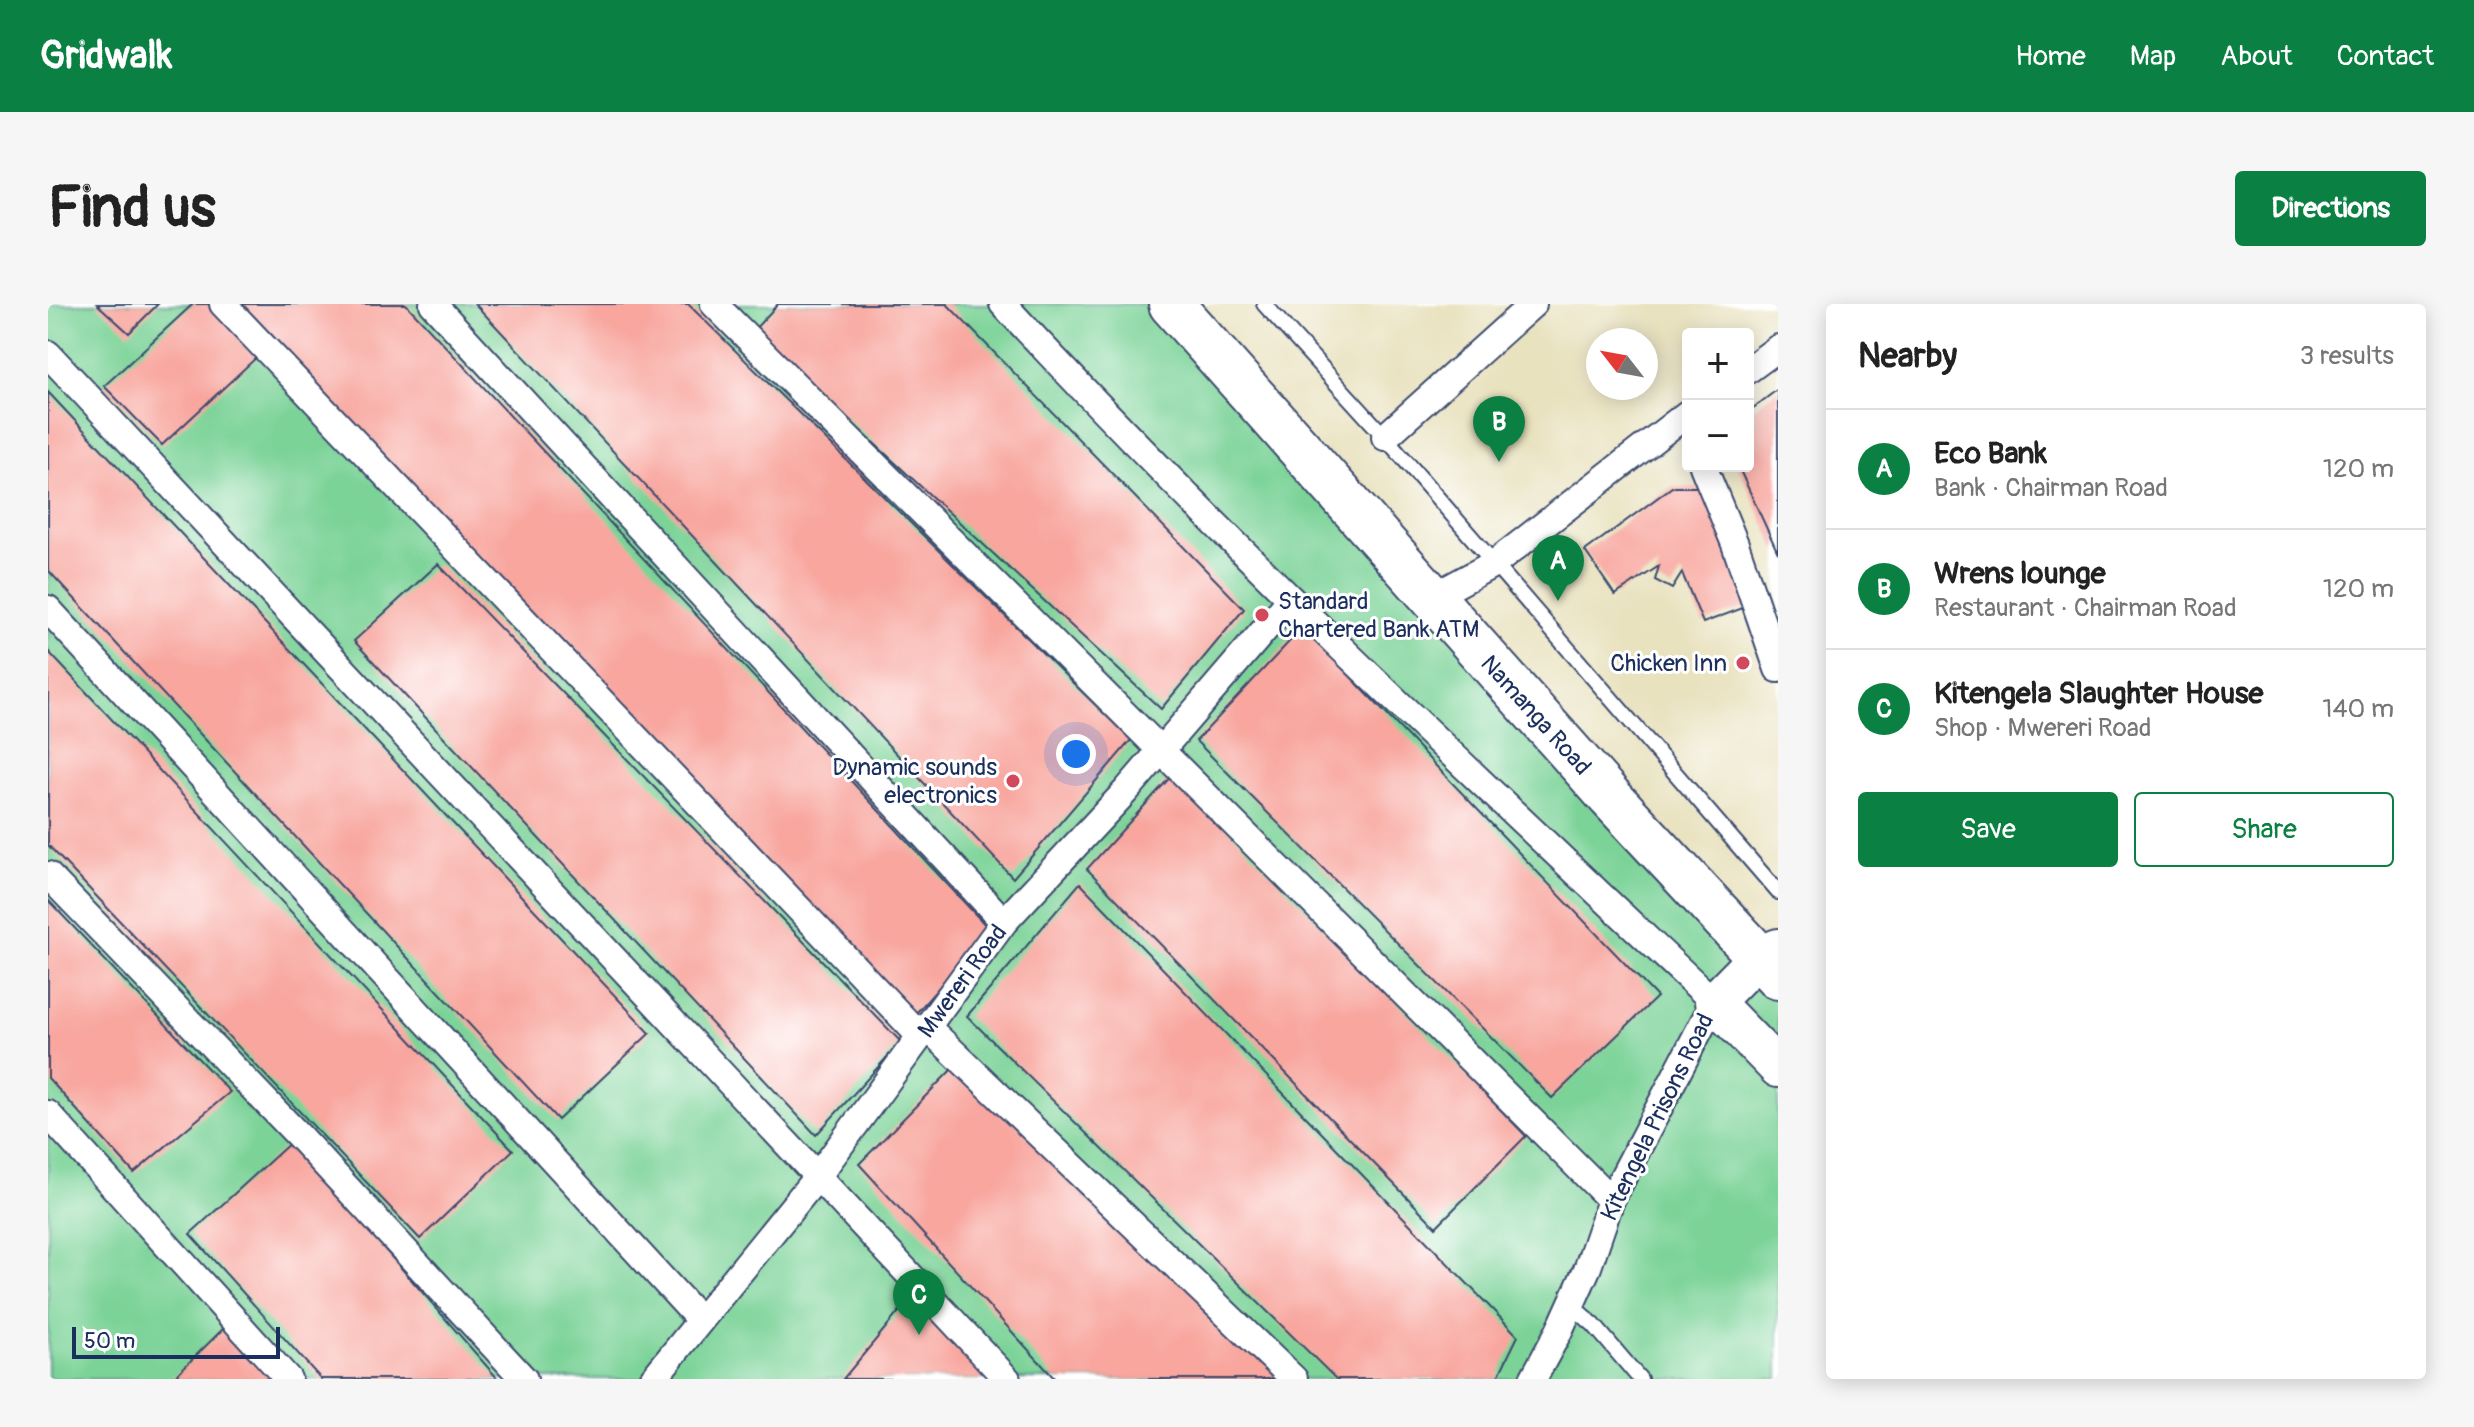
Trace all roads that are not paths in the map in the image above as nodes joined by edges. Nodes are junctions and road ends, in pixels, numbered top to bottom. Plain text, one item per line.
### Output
1 (223, 304) edge
2 (433, 304) edge
3 (714, 304) edge
4 (1003, 304) edge
5 (1171, 304) edge
6 (1264, 304) edge
7 (1533, 304) edge
8 (1778, 348) edge
9 (48, 354) edge
10 (1754, 366) edge
11 (1682, 423) edge
12 (1385, 437) junction
13 (1705, 472) edge
14 (1495, 563) junction
15 (1431, 598) junction
16 (1291, 599) junction
17 (48, 609) edge
18 (1778, 669) edge
19 (1161, 751) junction
20 (48, 875) edge
21 (1778, 892) edge
22 (1004, 922) junction
23 (1772, 960) edge
24 (1714, 1002) junction
25 (923, 1031) junction
26 (1778, 1068) edge
27 (48, 1114) edge
28 (817, 1177) junction
29 (1611, 1200) junction
30 (1571, 1305) junction
31 (700, 1320) junction
32 (288, 1379) edge
33 (524, 1379) edge
34 (653, 1379) edge
35 (1007, 1379) edge
36 (1294, 1379) edge
37 (1533, 1379) edge
38 (1640, 1379) edge

1 - 25 street
2 - 22 street
3 - 19 street
4 - 16 street
5 - 15 highway, Namanga Road
6 - 12 lane
7 - 12 street
8 - 10 street
9 - 28 street
11 - 14 street
12 - 14 lane
13 - 18 street
14 - 15 street
14 - 21 lane
15 - 23 highway, Namanga Road
16 - 19 street, Mwereri Road
16 - 24 street
17 - 31 street
19 - 22 street, Mwereri Road
19 - 29 street
20 - 33 street
22 - 25 street, Mwereri Road
23 - 24 street, Kitengela Prisons Road
24 - 26 street
24 - 29 street, Kitengela Prisons Road
25 - 28 street, Mwereri Road
25 - 36 street
27 - 32 street
28 - 31 street, Mwereri Road
28 - 35 street
29 - 30 street, Kitengela Prisons Road
30 - 37 street, Kitengela Prisons Road
30 - 38 lane
31 - 34 street, Mwereri Road

